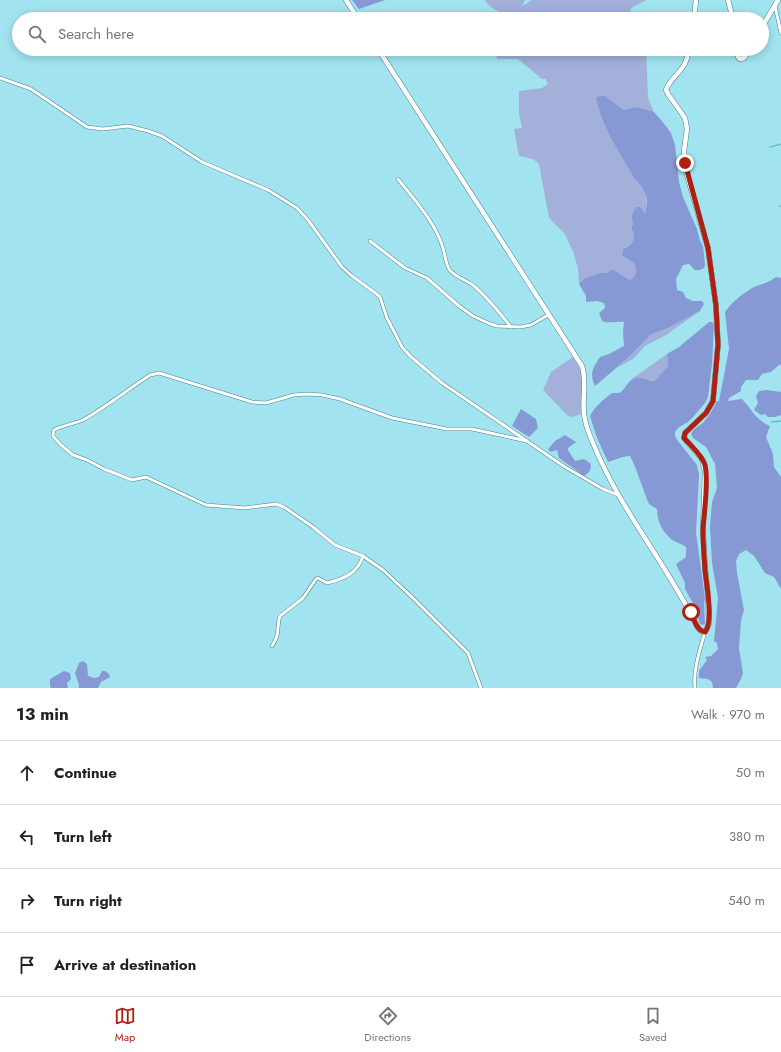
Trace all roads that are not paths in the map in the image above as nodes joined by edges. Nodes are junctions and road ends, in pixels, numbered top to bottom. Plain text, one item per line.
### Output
1 (346, 0) edge
2 (696, 0) edge
3 (728, 0) edge
4 (778, 0) edge
5 (774, 5) junction
6 (354, 12) edge
7 (695, 12) edge
8 (731, 12) edge
9 (769, 14) edge
10 (781, 33) edge
11 (382, 56) edge
12 (687, 56) edge
13 (738, 56) edge
14 (745, 56) edge
15 (0, 78) edge
16 (398, 179) dead end
17 (370, 241) dead end
18 (548, 315) junction
19 (511, 327) junction
20 (527, 441) junction
21 (618, 495) junction
22 (363, 556) junction
23 (705, 632) junction
24 (272, 646) dead end
25 (481, 688) edge
26 (695, 688) edge

1 - 6 main road
2 - 7 main road
3 - 8 main road
4 - 5 main road
5 - 9 main road
5 - 10 street
11 - 18 main road
12 - 23 main road
13 - 14 main road
15 - 20 street
16 - 19 street
17 - 19 street
18 - 19 street
18 - 21 main road
20 - 21 street
20 - 22 street
21 - 23 main road
22 - 24 street
22 - 25 street
23 - 26 street

